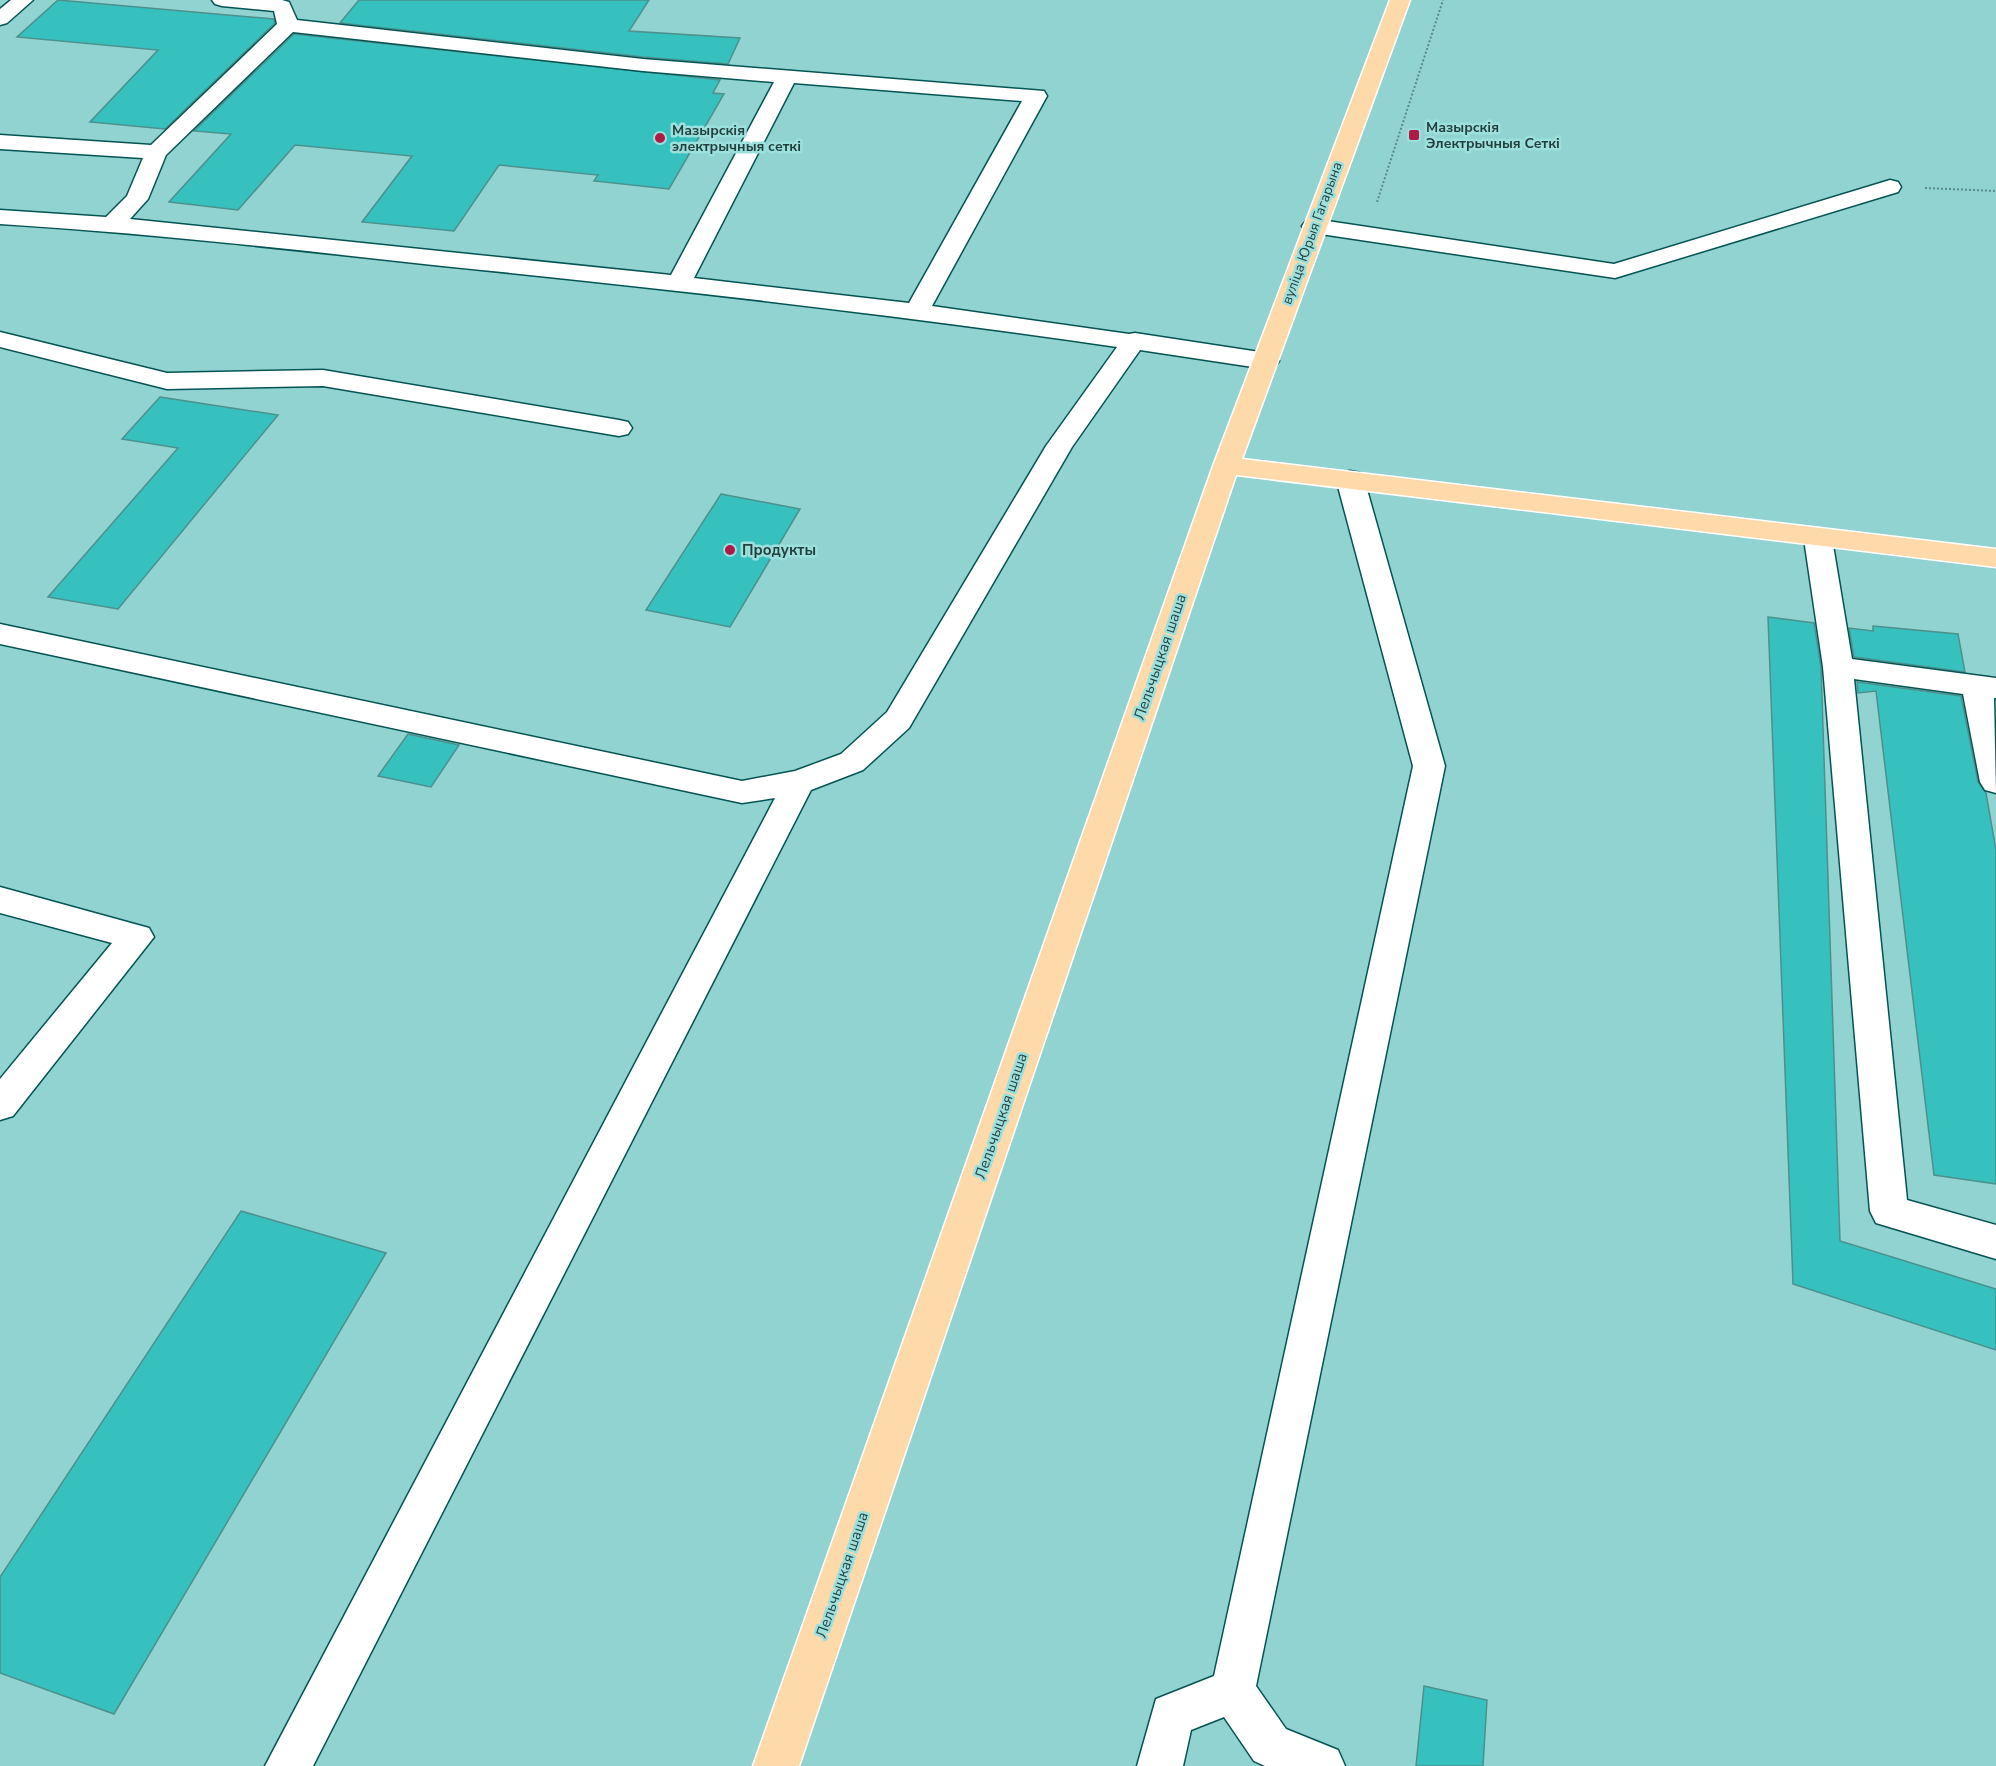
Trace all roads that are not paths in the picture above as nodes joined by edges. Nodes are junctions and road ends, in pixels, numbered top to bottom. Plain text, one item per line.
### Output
1 (22, 0) edge
2 (222, 0) edge
3 (1400, 0) edge
4 (0, 19) edge
5 (288, 25) junction
6 (788, 77) junction
7 (0, 142) edge
8 (156, 152) junction
9 (1890, 187) road end
10 (0, 218) edge
11 (29, 220) junction
12 (112, 224) junction
13 (0, 226) edge
14 (1314, 226) junction
15 (679, 283) junction
16 (917, 311) junction
17 (0, 339) edge
18 (1135, 340) junction
19 (1266, 361) junction
20 (619, 428) dead end
21 (1226, 466) junction
22 (1350, 479) junction
23 (1818, 539) junction
24 (1996, 558) edge
25 (0, 634) edge
26 (1838, 667) junction
27 (1986, 687) edge
28 (799, 782) junction
29 (1996, 782) edge
30 (0, 900) edge
31 (0, 1105) edge
32 (1996, 1242) edge
33 (1233, 1691) junction
34 (288, 1766) edge
35 (776, 1766) edge
36 (1160, 1766) edge
37 (1322, 1766) edge

1 - 4 street
2 - 5 street
3 - 14 main road, вуліца Юрыя Гагарына
5 - 6 street
5 - 8 street
6 - 15 street
6 - 16 street
7 - 8 street
8 - 12 street
9 - 14 street
10 - 11 street
11 - 12 street
11 - 13 street
12 - 15 street
14 - 19 main road, вуліца Юрыя Гагарына
15 - 16 street
16 - 18 street
17 - 20 street
18 - 19 street
18 - 28 street
19 - 21 main road, вуліца Юрыя Гагарына
21 - 22 main road
21 - 35 main road, Лельчыцкая шаша
22 - 23 main road
22 - 33 street
23 - 24 main road
23 - 26 street
25 - 28 street
26 - 27 street
26 - 32 street
27 - 29 street
28 - 34 street
30 - 31 street
33 - 36 street
33 - 37 street

